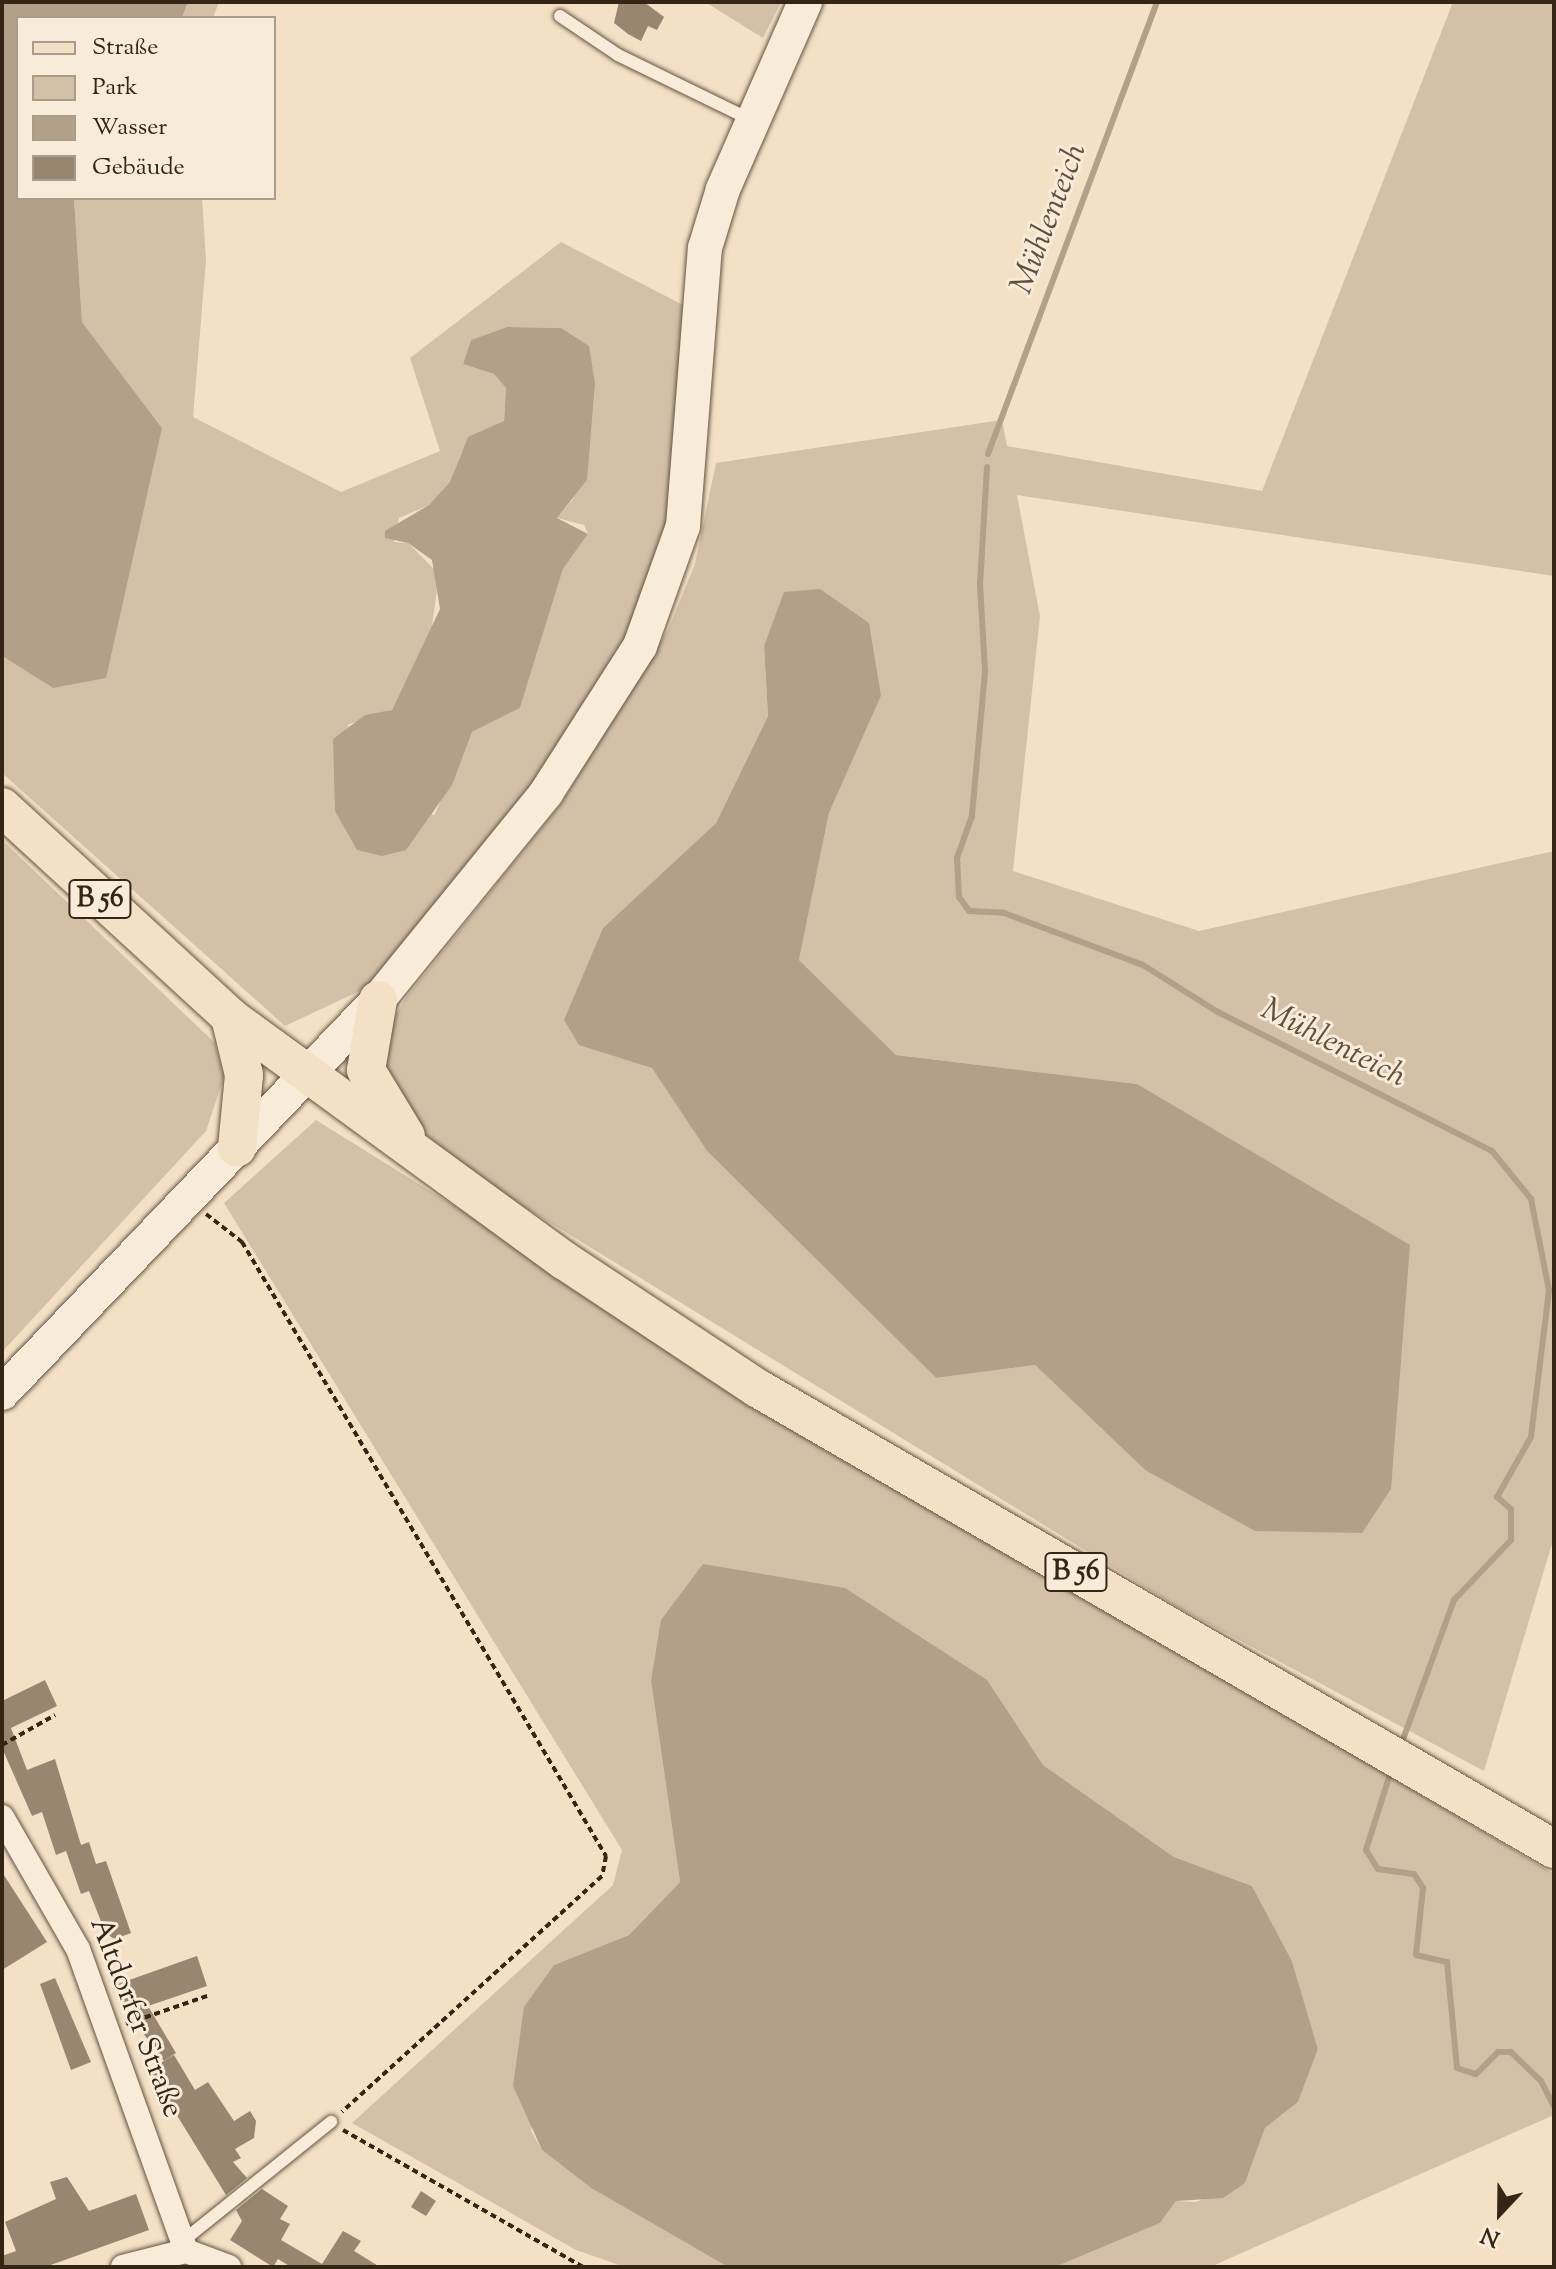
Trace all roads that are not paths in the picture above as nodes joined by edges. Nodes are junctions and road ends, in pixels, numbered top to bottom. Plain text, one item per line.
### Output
1 (805, 2) edge
2 (560, 16) dead end
3 (751, 120) junction
4 (2, 807) edge
5 (378, 1000) junction
6 (230, 1017) junction
7 (307, 1078) junction
8 (237, 1148) junction
9 (432, 1170) junction
10 (2, 1393) edge
11 (2, 1817) edge
12 (1554, 1849) edge
13 (331, 2122) road end
14 (185, 2246) junction
15 (123, 2267) edge
16 (229, 2267) edge

1 - 3 main road
2 - 3 lane
3 - 5 main road
4 - 6 main road, B 56
5 - 7 main road
5 - 9 main road
6 - 7 main road, B 56
6 - 8 main road
7 - 8 main road
7 - 9 main road, B 56
8 - 10 main road
9 - 12 main road, B 56
11 - 14 street, Altdorfer Straße
13 - 14 lane
14 - 15 street
14 - 16 street

